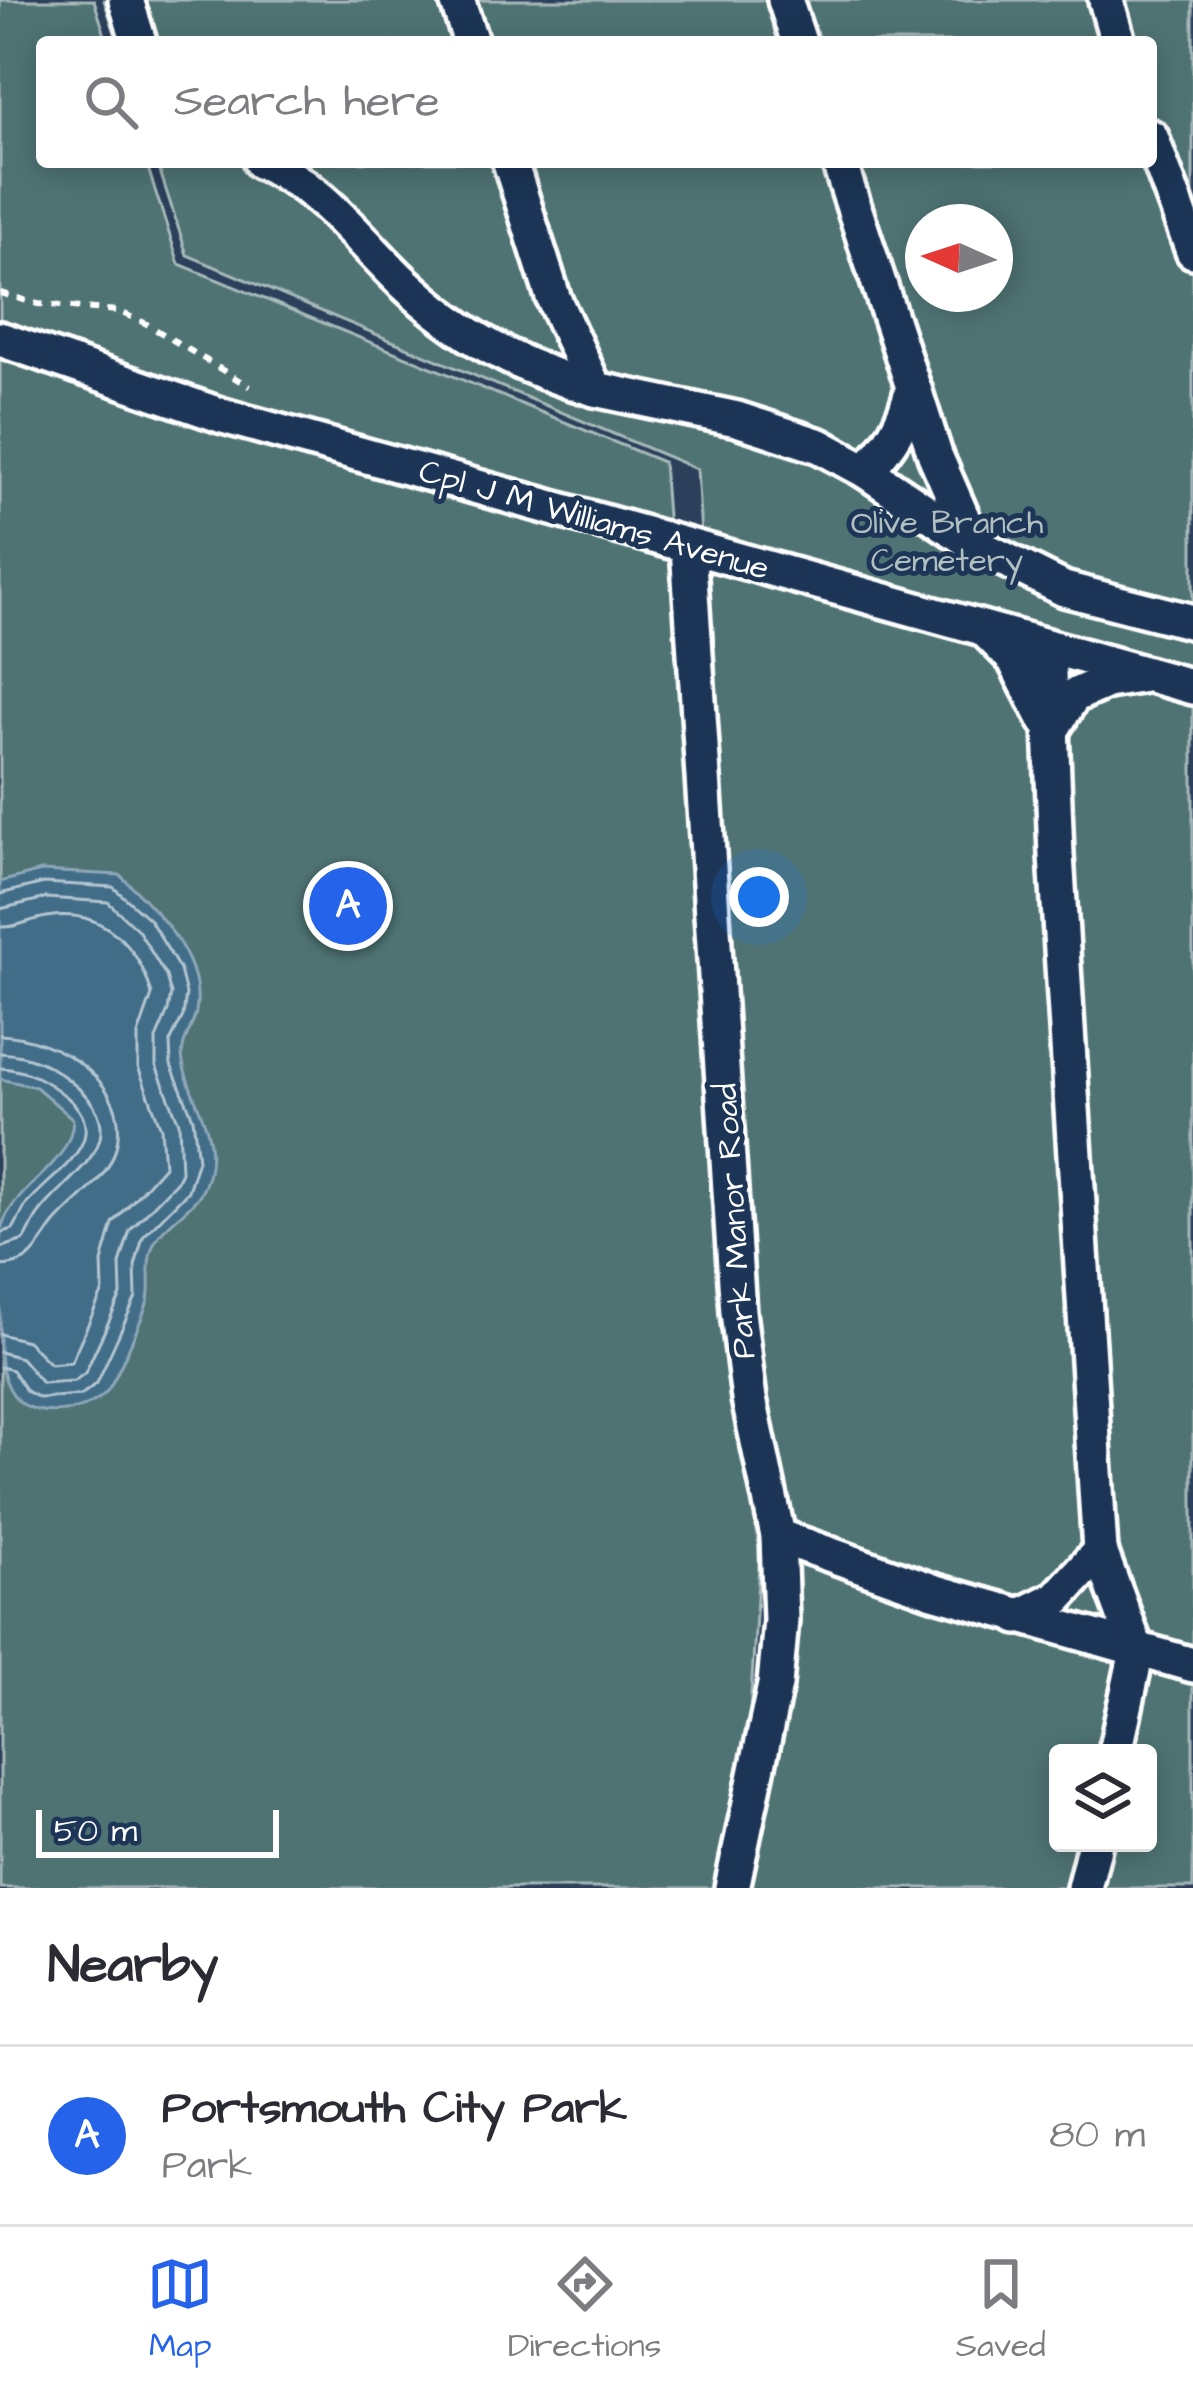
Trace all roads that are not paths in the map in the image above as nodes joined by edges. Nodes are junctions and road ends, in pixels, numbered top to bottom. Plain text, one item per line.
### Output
1 (126, 0) edge
2 (458, 0) edge
3 (785, 0) edge
4 (1106, 0) edge
5 (137, 36) edge
6 (469, 36) edge
7 (797, 36) edge
8 (1116, 36) edge
9 (1157, 153) edge
10 (271, 168) edge
11 (512, 168) edge
12 (841, 168) edge
13 (1193, 251) edge
14 (0, 339) edge
15 (913, 387) junction
16 (595, 389) junction
17 (866, 471) junction
18 (974, 544) junction
19 (688, 547) junction
20 (1190, 620) edge
21 (985, 630) junction
22 (1048, 648) junction
23 (1147, 674) junction
24 (1193, 687) edge
25 (1051, 731) junction
26 (778, 1536) junction
27 (1100, 1551) junction
28 (1018, 1617) junction
29 (1137, 1651) junction
30 (1193, 1666) edge
31 (1116, 1744) edge
32 (1093, 1852) edge
33 (732, 1888) edge
34 (1084, 1888) edge

1 - 5 street
2 - 6 street
3 - 7 street
4 - 8 street
9 - 13 street
10 - 16 street
11 - 16 street
12 - 15 street
14 - 19 street, Cpl J M Williams Avenue
15 - 17 street
15 - 18 street
16 - 17 street
17 - 18 street
18 - 20 street
19 - 21 street, Cpl J M Williams Avenue
19 - 26 street, Park Manor Road
21 - 22 street, Cpl J M Williams Avenue
21 - 25 street
22 - 23 street, Cpl J M Williams Avenue
22 - 25 street
23 - 24 street, Cpl J M Williams Avenue
23 - 25 street
25 - 27 street
26 - 28 street
26 - 33 street, Park Manor Road
27 - 28 street
27 - 29 street
28 - 29 street
29 - 30 street
29 - 31 street
32 - 34 street

